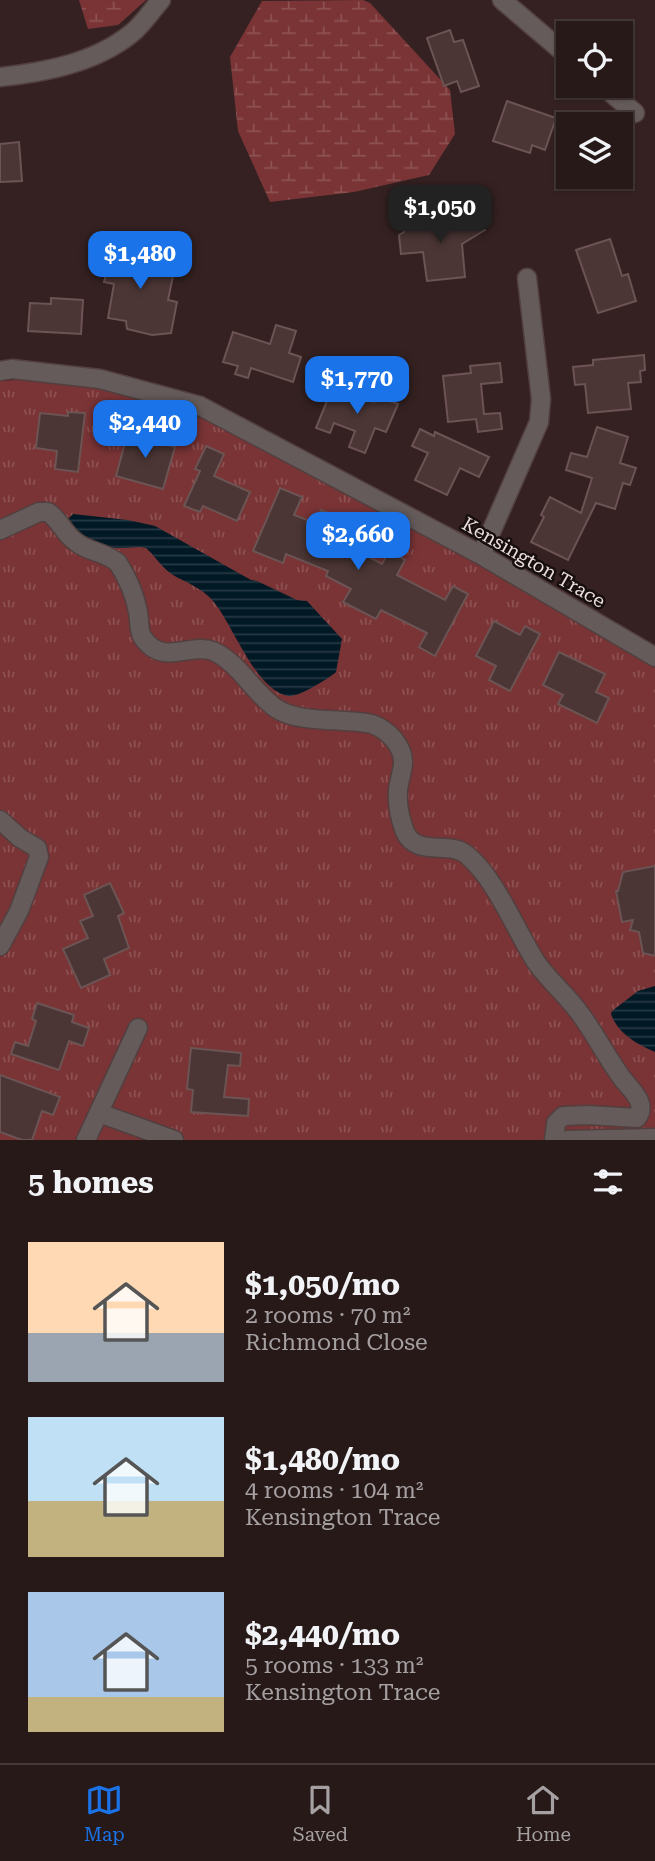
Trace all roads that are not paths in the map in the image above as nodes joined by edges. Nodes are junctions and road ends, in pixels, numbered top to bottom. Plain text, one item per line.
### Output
1 (161, 0) edge
2 (502, 0) edge
3 (556, 46) edge
4 (0, 77) edge
5 (617, 98) edge
6 (635, 113) dead end
7 (527, 278) dead end
8 (0, 370) edge
9 (0, 530) edge
10 (481, 555) junction
11 (655, 657) edge
12 (0, 820) edge
13 (0, 946) edge
14 (138, 1028) dead end
15 (99, 1113) junction
16 (655, 1138) edge
17 (86, 1140) edge
18 (174, 1140) edge
19 (554, 1140) edge
20 (567, 1140) edge

1 - 4 street
2 - 3 street
5 - 6 street
7 - 10 street
8 - 10 street, Kensington Trace
9 - 19 street
10 - 11 street, Kensington Trace
12 - 13 street
14 - 15 street
15 - 17 street
15 - 18 street
16 - 20 street

